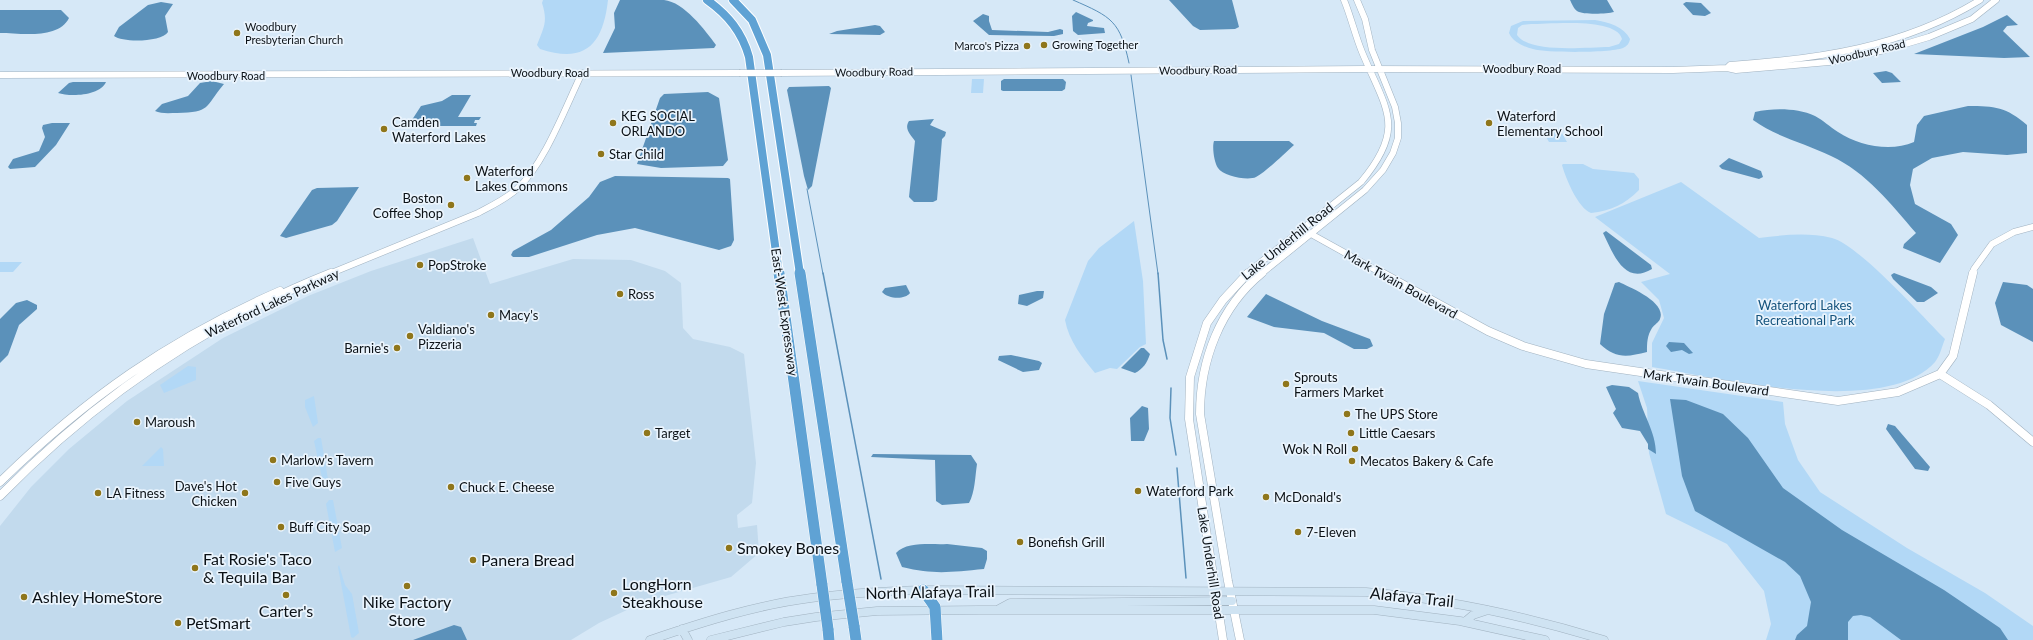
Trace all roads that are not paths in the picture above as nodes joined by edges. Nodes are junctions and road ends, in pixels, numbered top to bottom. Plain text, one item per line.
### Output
1 (707, 0) edge
2 (733, 0) edge
3 (1344, 0) edge
4 (1357, 0) edge
5 (1980, 0) edge
6 (1996, 0) edge
7 (1727, 68) junction
8 (1369, 69) junction
9 (1380, 69) junction
10 (582, 73) junction
11 (0, 75) edge
12 (2033, 227) edge
13 (1302, 229) junction
14 (1310, 234) junction
15 (359, 262) junction
16 (1940, 374) junction
17 (2033, 442) edge
18 (0, 482) edge
19 (0, 496) edge
20 (923, 590) junction
21 (1215, 591) junction
22 (1230, 591) junction
23 (1217, 605) junction
24 (1233, 606) junction
25 (938, 610) junction
26 (1493, 610) junction
27 (1466, 621) junction
28 (682, 628) junction
29 (829, 635) edge
30 (650, 640) edge
31 (688, 640) edge
32 (711, 640) edge
33 (856, 640) edge
34 (937, 640) edge
35 (1223, 640) edge
36 (1240, 640) edge
37 (1545, 640) edge
38 (1604, 640) edge

1 - 29 highway, East-West Expressway, bridge
2 - 33 highway, East-West Expressway, bridge
3 - 8 street, Lake Underhill Road
4 - 9 street, Lake Underhill Road
5 - 7 street, Woodbury Road
6 - 7 street, Woodbury Road
7 - 9 street, Woodbury Road
8 - 9 street, Woodbury Road
8 - 10 street, Woodbury Road, bridge
8 - 13 street, Lake Underhill Road
9 - 14 street, Lake Underhill Road
10 - 11 street, Woodbury Road
10 - 15 street, Waterford Lakes Parkway
12 - 16 street
13 - 14 street, Mark Twain Boulevard
13 - 21 street, Lake Underhill Road
14 - 16 street, Mark Twain Boulevard
14 - 22 street, Lake Underhill Road
15 - 18 street, Waterford Lakes Parkway
15 - 19 street, Waterford Lakes Parkway
16 - 17 street
20 - 21 main road, North Alafaya Trail
20 - 25 highway
20 - 28 main road, North Alafaya Trail
21 - 22 main road, Alafaya Trail
21 - 23 street, Lake Underhill Road
22 - 24 street, Lake Underhill Road
22 - 26 main road, Alafaya Trail
23 - 24 main road, Alafaya Trail
23 - 25 main road, North Alafaya Trail
23 - 35 street, Lake Underhill Road
24 - 27 main road, Alafaya Trail
24 - 36 street, Lake Underhill Road
25 - 32 main road, North Alafaya Trail
25 - 34 highway
26 - 27 main road
26 - 38 main road, Alafaya Trail
27 - 37 main road, Alafaya Trail
28 - 30 main road, North Alafaya Trail
28 - 31 main road

